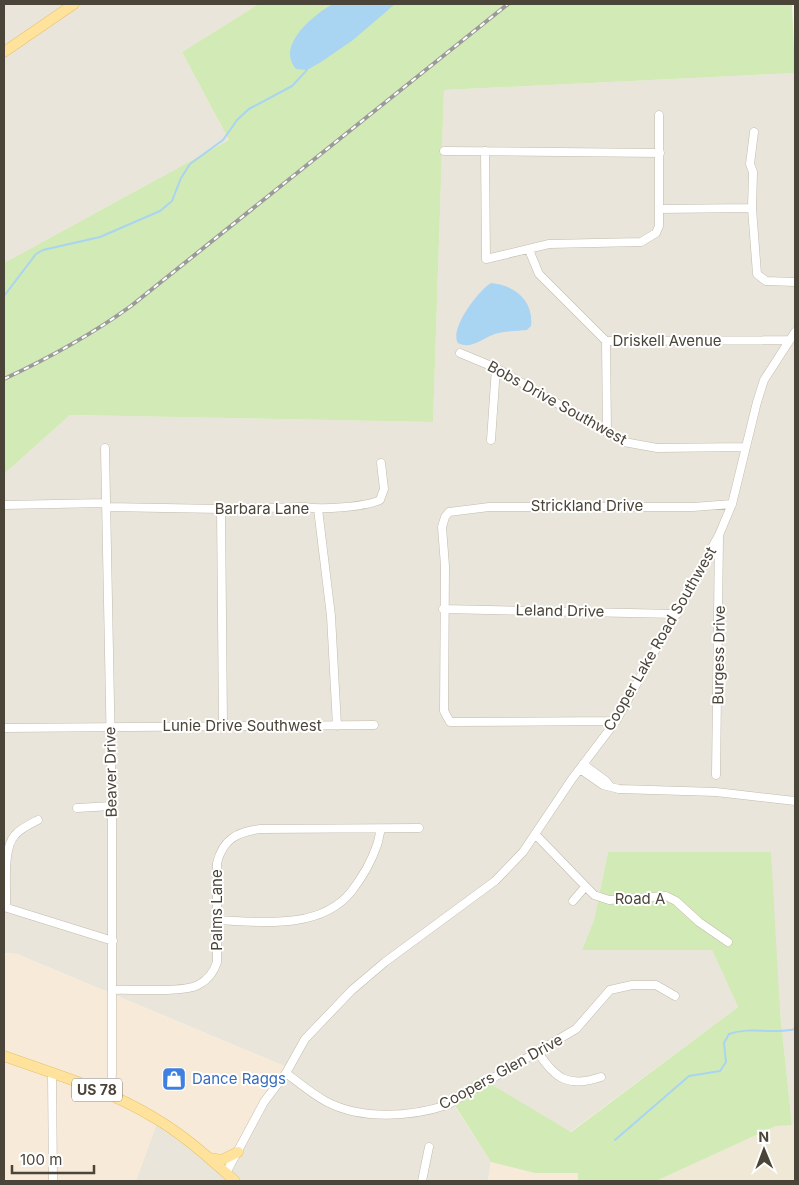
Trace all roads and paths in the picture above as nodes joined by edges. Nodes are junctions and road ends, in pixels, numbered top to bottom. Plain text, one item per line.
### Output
1 (74, 4) edge
2 (4, 52) edge
3 (659, 115) dead end
4 (754, 132) dead end
5 (444, 151) dead end
6 (485, 151) junction
7 (660, 154) junction
8 (752, 208) junction
9 (660, 209) junction
10 (529, 250) junction
11 (795, 282) edge
12 (795, 332) edge
13 (789, 340) junction
14 (606, 341) junction
15 (460, 353) dead end
16 (496, 368) junction
17 (607, 432) junction
18 (491, 440) dead end
19 (746, 447) junction
20 (105, 448) dead end
21 (381, 463) dead end
22 (732, 504) junction
23 (4, 505) edge
24 (106, 505) junction
25 (221, 509) junction
26 (318, 509) junction
27 (719, 535) junction
28 (443, 609) junction
29 (677, 614) junction
30 (616, 721) junction
31 (374, 725) dead end
32 (223, 726) junction
33 (337, 726) junction
34 (4, 728) edge
35 (110, 728) junction
36 (590, 755) junction
37 (582, 767) junction
38 (716, 775) dead end
39 (599, 776) junction
40 (609, 786) junction
41 (795, 801) edge
42 (112, 806) junction
43 (78, 808) dead end
44 (38, 820) dead end
45 (419, 828) dead end
46 (381, 830) junction
47 (535, 834) junction
48 (586, 887) junction
49 (573, 901) dead end
50 (5, 907) edge
51 (217, 920) junction
52 (113, 941) junction
53 (728, 942) dead end
54 (112, 990) junction
55 (675, 996) dead end
56 (538, 1052) junction
57 (4, 1056) edge
58 (286, 1073) junction
59 (52, 1074) junction
60 (601, 1077) dead end
61 (110, 1095) junction
62 (428, 1147) dead end
63 (238, 1152) junction
64 (208, 1158) junction
65 (226, 1173) junction
66 (53, 1181) edge
67 (235, 1181) edge
68 (422, 1181) edge

1 - 2 main road
3 - 7 street
4 - 8 street
5 - 6 street
6 - 7 street
6 - 10 street
7 - 9 street
8 - 9 street
8 - 11 street
9 - 10 street
10 - 14 street, Driskell Avenue
12 - 13 street, Cooper Lake Road Southwest
13 - 14 street, Driskell Avenue
13 - 19 street, Cooper Lake Road Southwest
14 - 17 street
15 - 16 street, Bobs Drive Southwest
16 - 17 street, Bobs Drive Southwest
16 - 18 street
17 - 19 street, Bobs Drive Southwest
19 - 22 street, Cooper Lake Road Southwest
20 - 24 street, Beaver Drive
21 - 26 street, Barbara Lane
22 - 27 street, Cooper Lake Road Southwest
22 - 28 street, Strickland Drive
23 - 24 street, Barbara Lane
24 - 25 street, Barbara Lane
24 - 35 street, Beaver Drive
25 - 26 street, Barbara Lane
25 - 32 street
26 - 33 street
27 - 29 street, Cooper Lake Road Southwest
27 - 38 street, Burgess Drive
28 - 29 street, Leland Drive
28 - 30 street
29 - 30 street, Cooper Lake Road Southwest
30 - 36 street, Cooper Lake Road Southwest
31 - 33 street, Lunie Drive Southwest
32 - 33 street, Lunie Drive Southwest
32 - 35 street, Lunie Drive Southwest
34 - 35 street, Lunie Drive Southwest
35 - 42 street, Beaver Drive
36 - 37 street, Cooper Lake Road Southwest
36 - 39 street
37 - 39 street
37 - 40 street
37 - 47 street, Cooper Lake Road Southwest
39 - 40 street
40 - 41 street
42 - 43 street
42 - 52 street, Beaver Drive
44 - 50 street
45 - 46 street, Palms Lane
46 - 51 street
46 - 51 street, Palms Lane
47 - 48 street, Road A
47 - 58 street, Cooper Lake Road Southwest
48 - 49 street
48 - 53 street, Road A
50 - 52 street
51 - 54 street, Palms Lane
52 - 54 street, Beaver Drive
54 - 61 street, Beaver Drive
55 - 56 street, Coopers Glen Drive
56 - 58 street, Coopers Glen Drive
56 - 60 street
57 - 59 main road, US 78
58 - 63 street, Cooper Lake Road Southwest
59 - 61 main road, US 78
59 - 66 street
61 - 64 main road, US 78
62 - 68 street
63 - 64 main road
63 - 65 street, Cooper Lake Road Southwest
64 - 65 main road, US 78
65 - 67 main road, US 78

